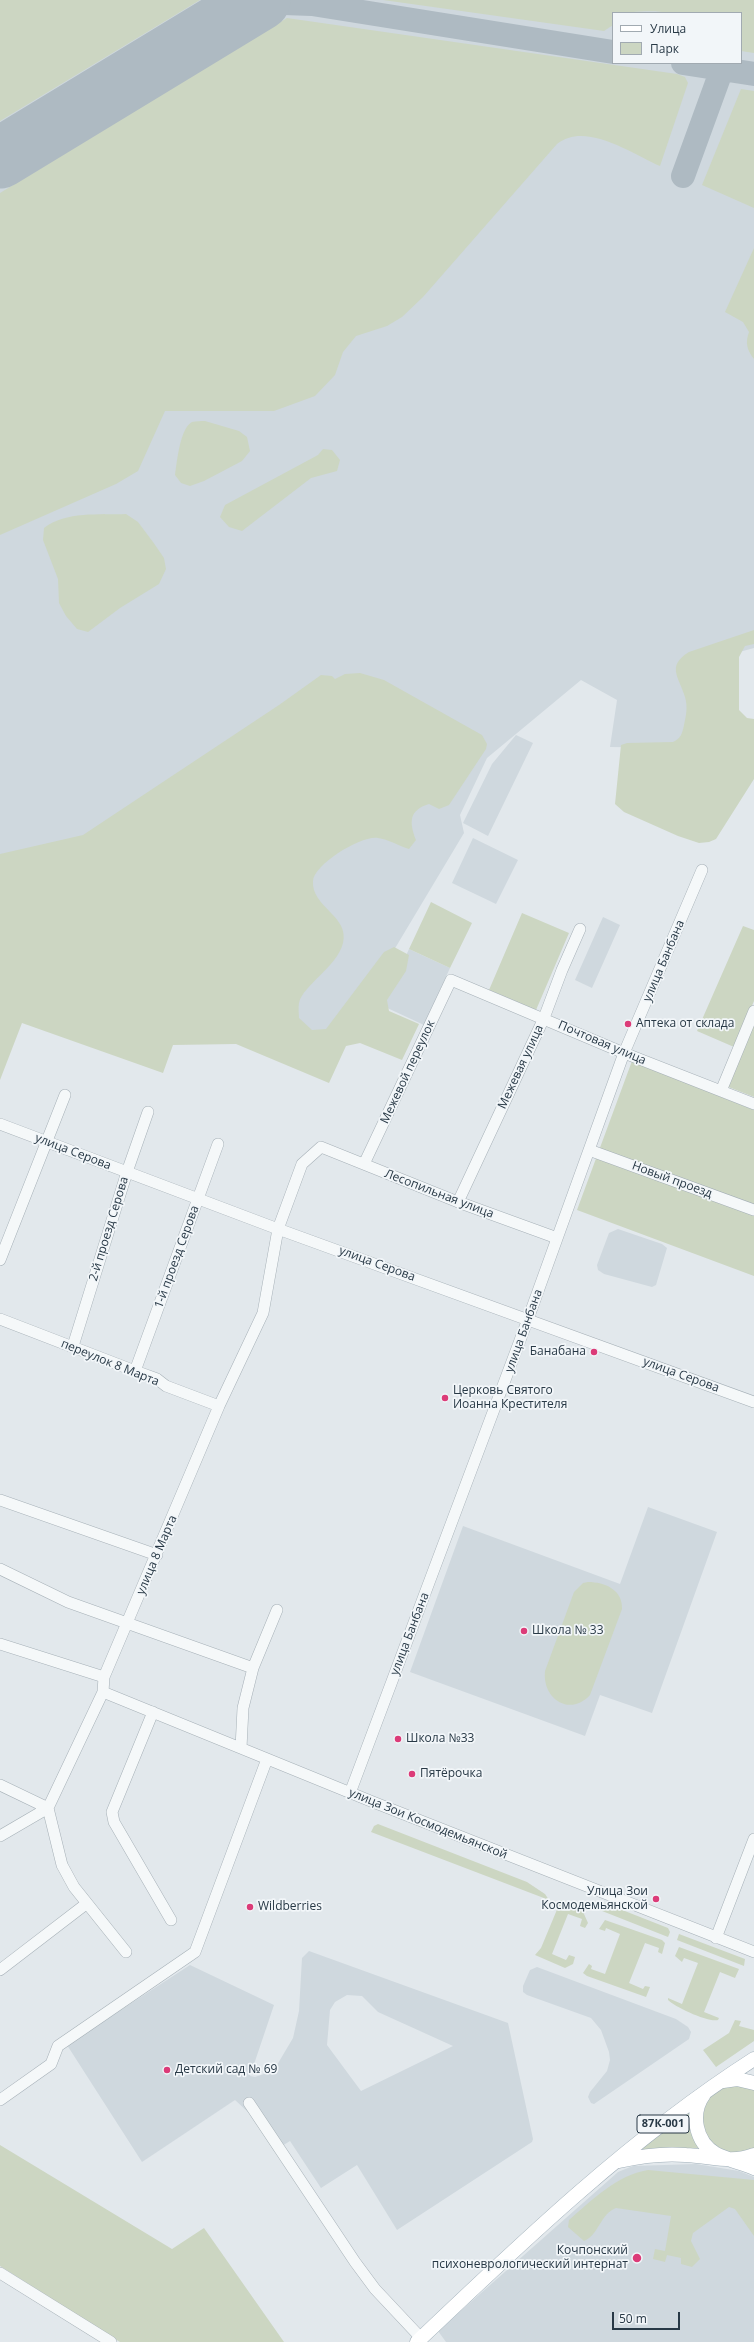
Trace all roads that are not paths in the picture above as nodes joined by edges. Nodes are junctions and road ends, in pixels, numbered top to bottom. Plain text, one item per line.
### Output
1 (702, 870) dead end
2 (580, 929) dead end
3 (451, 980) joint
4 (754, 1011) edge
5 (544, 1018) junction
6 (624, 1053) junction
7 (721, 1091) junction
8 (65, 1095) dead end
9 (754, 1104) edge
10 (148, 1112) dead end
11 (0, 1124) edge
12 (47, 1142) junction
13 (218, 1144) dead end
14 (321, 1147) joint
15 (589, 1150) junction
16 (364, 1164) junction
17 (127, 1172) junction
18 (199, 1198) junction
19 (458, 1202) junction
20 (754, 1210) edge
21 (278, 1229) junction
22 (557, 1238) junction
23 (0, 1260) edge
24 (0, 1319) edge
25 (528, 1319) junction
26 (73, 1346) junction
27 (135, 1370) junction
28 (754, 1402) edge
29 (219, 1406) junction
30 (0, 1500) edge
31 (157, 1555) junction
32 (0, 1569) edge
33 (276, 1610) dead end
34 (127, 1623) junction
35 (0, 1644) edge
36 (253, 1668) junction
37 (104, 1678) junction
38 (103, 1692) junction
39 (153, 1712) junction
40 (241, 1748) junction
41 (267, 1759) junction
42 (0, 1785) edge
43 (350, 1793) junction
44 (48, 1808) junction
45 (0, 1836) edge
46 (754, 1839) edge
47 (86, 1904) junction
48 (171, 1920) dead end
49 (716, 1938) junction
50 (126, 1952) dead end
51 (754, 1952) edge
52 (0, 1970) edge
53 (754, 2059) edge
54 (754, 2083) edge
55 (710, 2088) junction
56 (0, 2100) edge
57 (249, 2103) dead end
58 (754, 2155) edge
59 (731, 2160) junction
60 (616, 2161) junction
61 (754, 2168) edge
62 (0, 2273) edge
63 (419, 2340) edge
64 (111, 2342) edge

1 - 6 street, улица Банбана
2 - 5 street, Межевая улица
3 - 5 street, Почтовая улица
3 - 16 street, Межевой переулок
4 - 7 street
5 - 6 street, Почтовая улица
5 - 19 street, Межевая улица
6 - 7 street, Почтовая улица
6 - 15 street, улица Банбана
7 - 9 street, Почтовая улица
8 - 12 street
10 - 17 street, 2-й проезд Серова
11 - 12 street, улица Серова
12 - 17 street, улица Серова
12 - 23 street
13 - 18 street, 1-й проезд Серова
14 - 16 street, Лесопильная улица
14 - 21 street, улица 8 Марта
15 - 20 street, Новый проезд
15 - 22 street, улица Банбана
16 - 19 street, Лесопильная улица
17 - 18 street, улица Серова
17 - 26 street, 2-й проезд Серова
18 - 21 street, улица Серова
18 - 27 street, 1-й проезд Серова
19 - 22 street, Лесопильная улица
21 - 25 street, улица Серова
21 - 29 street, улица 8 Марта
22 - 25 street, улица Банбана
24 - 26 street, переулок 8 Марта
25 - 28 street, улица Серова
25 - 43 street, улица Банбана
26 - 27 street, переулок 8 Марта
27 - 29 street, переулок 8 Марта
29 - 31 street, улица 8 Марта
30 - 31 street
31 - 34 street, улица 8 Марта
32 - 34 street
33 - 36 street
34 - 36 street
34 - 37 street, улица 8 Марта
35 - 37 street
36 - 40 street
37 - 38 street, улица 8 Марта
38 - 39 street, улица Зои Космодемьянской
38 - 44 street, улица 8 Марта
39 - 40 street, улица Зои Космодемьянской
39 - 48 street
40 - 41 street, улица Зои Космодемьянской
41 - 43 street, улица Зои Космодемьянской
41 - 56 street
42 - 44 street
43 - 49 street, улица Зои Космодемьянской
44 - 45 street
44 - 47 street
46 - 49 street
47 - 50 street
47 - 52 street
49 - 51 street, улица Зои Космодемьянской
53 - 55 main road
54 - 55 main road, 87К-001
55 - 59 main road, 87К-001
55 - 60 main road, 87К-001
57 - 63 street
58 - 59 main road, 87К-001
59 - 60 main road, 87К-001
59 - 61 main road, 87К-001
60 - 63 main road, 87К-001
62 - 64 street

